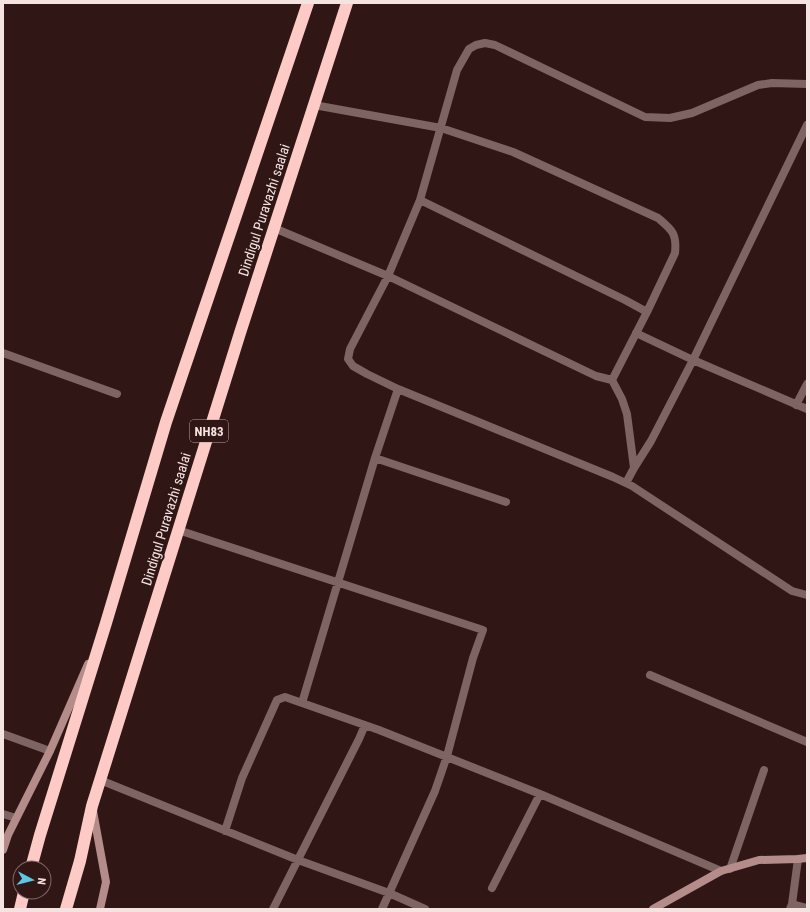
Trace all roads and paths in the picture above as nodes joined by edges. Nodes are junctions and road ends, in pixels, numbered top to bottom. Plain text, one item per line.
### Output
1 (308, 3) edge
2 (347, 3) edge
3 (807, 84) edge
4 (314, 105) junction
5 (807, 125) edge
6 (441, 128) junction
7 (420, 200) junction
8 (274, 228) junction
9 (388, 276) junction
10 (647, 312) junction
11 (636, 333) junction
12 (3, 353) edge
13 (693, 360) junction
14 (612, 380) junction
15 (807, 384) edge
16 (398, 389) junction
17 (117, 394) dead end
18 (796, 405) junction
19 (807, 409) edge
20 (374, 458) junction
21 (634, 468) junction
22 (626, 483) junction
23 (506, 502) dead end
24 (178, 530) junction
25 (338, 582) junction
26 (807, 595) edge
27 (106, 623) junction
28 (650, 675) dead end
29 (302, 703) junction
30 (365, 725) junction
31 (3, 734) edge
32 (807, 742) edge
33 (50, 751) junction
34 (446, 756) junction
35 (764, 770) dead end
36 (100, 780) junction
37 (540, 794) junction
38 (92, 806) junction
39 (3, 814) edge
40 (16, 818) junction
41 (225, 831) junction
42 (3, 850) edge
43 (807, 858) edge
44 (798, 859) junction
45 (33, 860) edge
46 (298, 860) junction
47 (730, 868) junction
48 (721, 871) junction
49 (492, 888) dead end
50 (389, 893) junction
51 (791, 907) edge
52 (807, 908) edge
53 (66, 909) edge
54 (100, 909) edge
55 (273, 909) edge
56 (382, 909) edge
57 (425, 909) edge
58 (653, 909) edge

1 - 27 highway, Dindigul Puravazhi saalai
2 - 4 highway, Dindigul Puravazhi saalai / NH83
3 - 6 street
4 - 6 street
4 - 8 highway, Dindigul Puravazhi saalai / NH83
5 - 13 street
6 - 7 street
6 - 10 street
7 - 9 street
7 - 10 street
8 - 9 street
8 - 24 highway, Dindigul Puravazhi saalai / NH83
9 - 14 street
9 - 16 street
10 - 11 street
11 - 13 street
11 - 14 street
12 - 17 street
13 - 18 street
13 - 21 street
14 - 21 street
15 - 18 street
16 - 20 street
16 - 22 street
18 - 19 street
20 - 23 street
20 - 25 street
21 - 22 street
22 - 26 street
24 - 25 street
24 - 36 highway, Dindigul Puravazhi saalai / NH83
25 - 29 street
25 - 34 street
27 - 33 street
27 - 45 highway, Dindigul Puravazhi saalai
28 - 32 street
29 - 30 street
29 - 41 street
30 - 34 street
30 - 46 street
31 - 33 street
33 - 40 street
34 - 37 street
34 - 50 street
35 - 47 street
36 - 38 highway, Dindigul Puravazhi saalai / NH83
36 - 41 street
37 - 48 street
37 - 49 street
38 - 53 highway, Dindigul Puravazhi saalai / NH83
38 - 54 street
39 - 40 street
40 - 42 street
41 - 46 street
43 - 44 street
44 - 47 street
44 - 51 street
46 - 50 street
46 - 55 street
47 - 48 street
48 - 58 street
50 - 56 street
50 - 57 street
51 - 52 street

